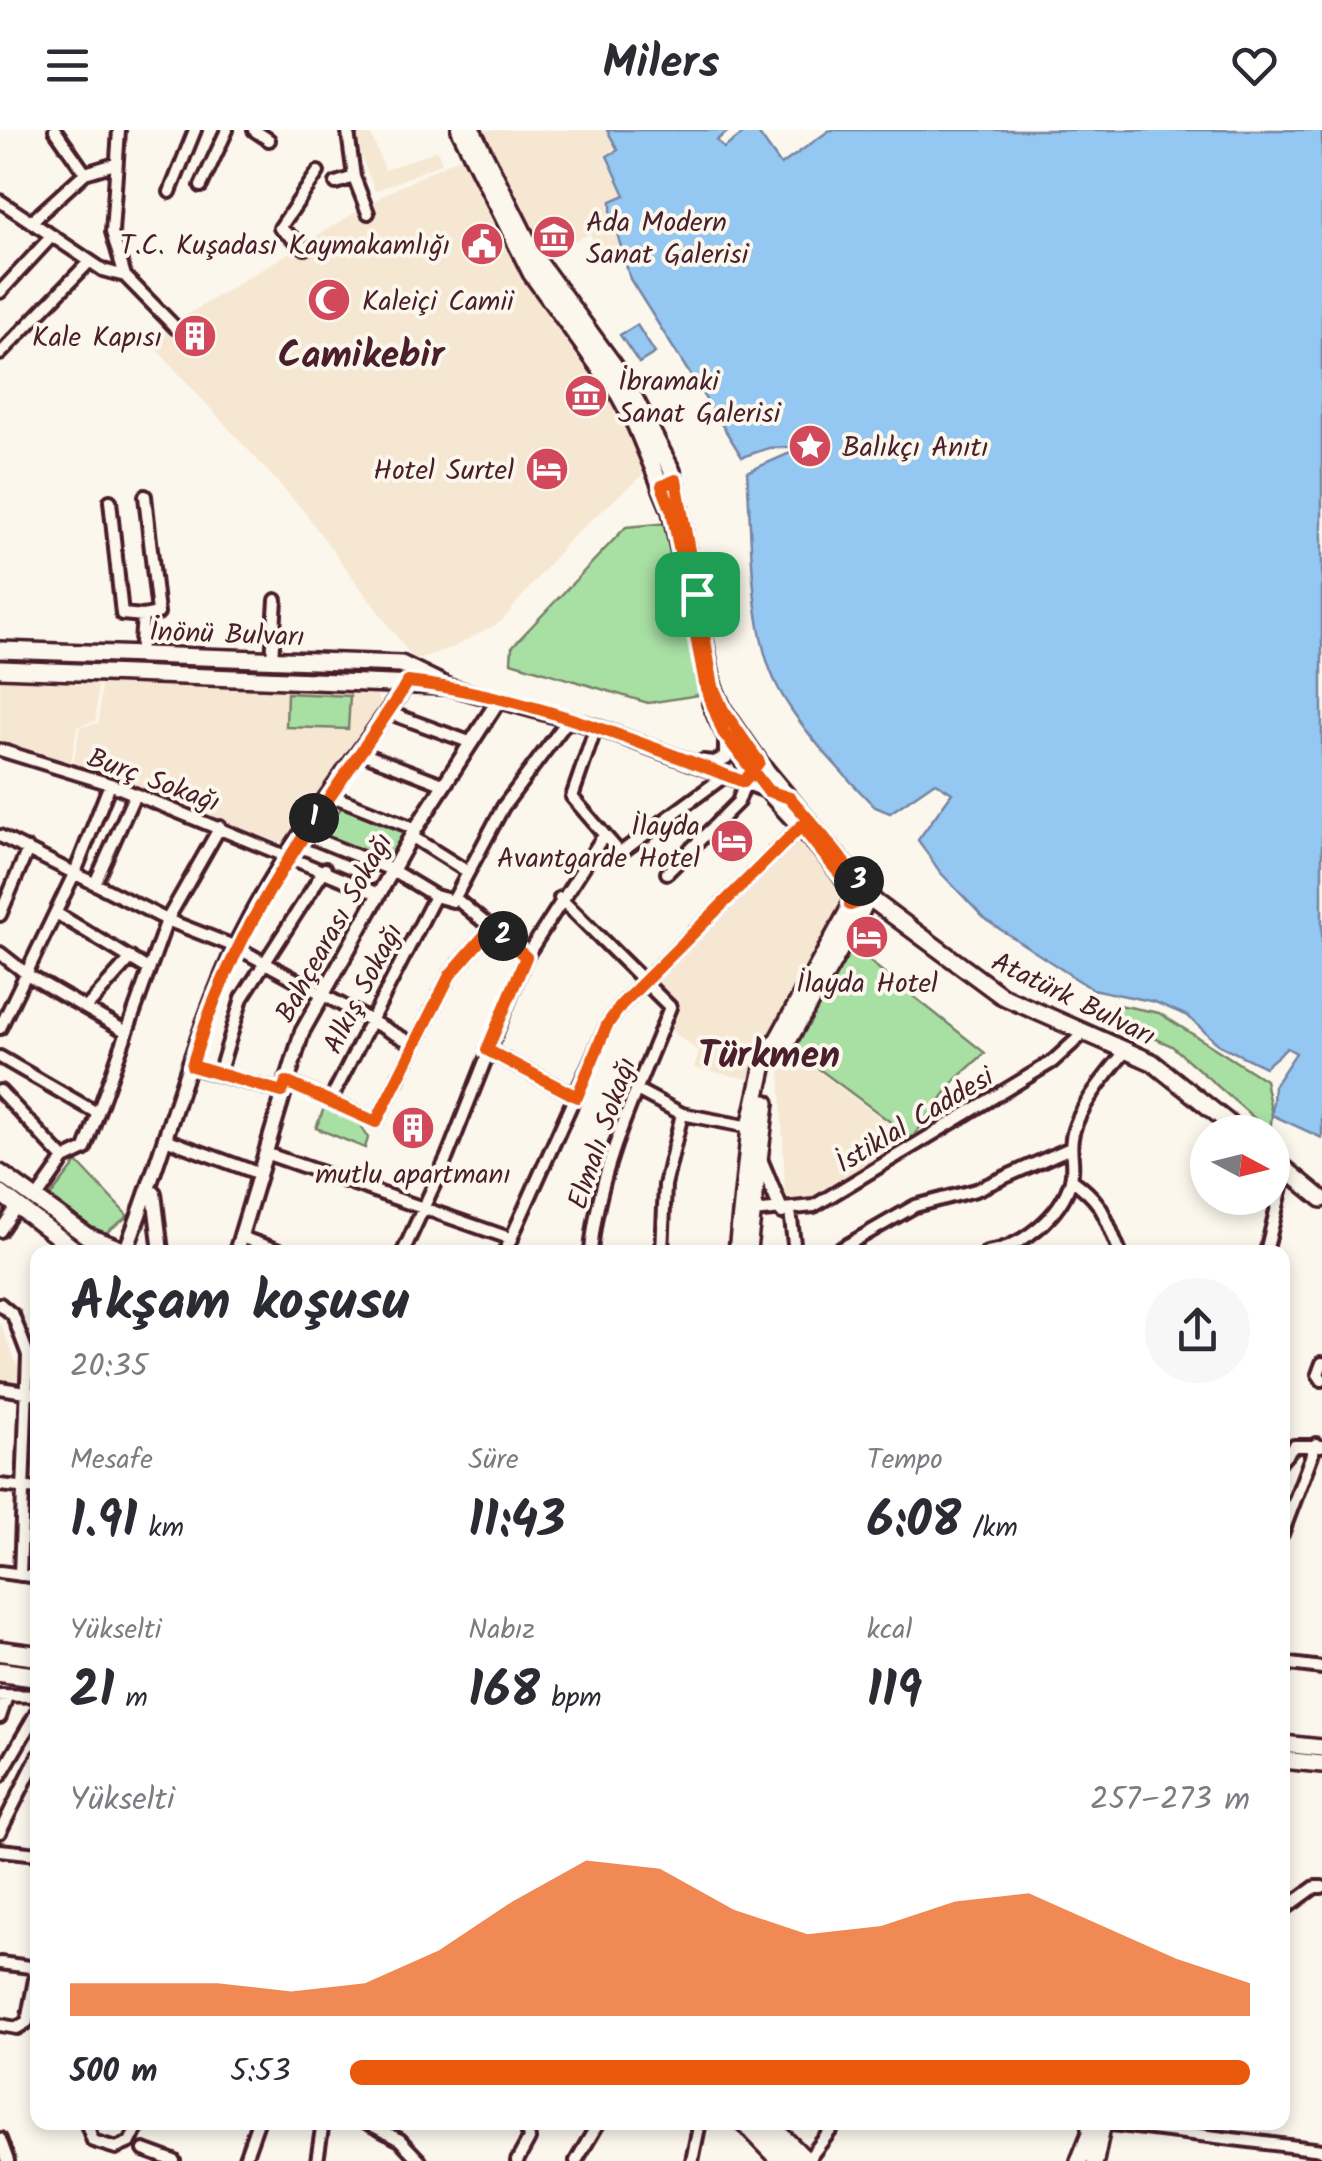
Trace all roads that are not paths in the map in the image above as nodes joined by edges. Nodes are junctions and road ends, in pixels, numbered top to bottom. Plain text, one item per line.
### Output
1 (54, 130) edge
2 (119, 130) edge
3 (195, 130) edge
4 (227, 130) edge
5 (254, 130) edge
6 (352, 130) edge
7 (460, 130) edge
8 (472, 130) edge
9 (269, 140) dead end
10 (115, 164) junction
11 (318, 172) dead end
12 (85, 173) junction
13 (354, 177) junction
14 (336, 183) dead end
15 (201, 186) dead end
16 (170, 192) dead end
17 (0, 201) edge
18 (368, 213) dead end
19 (31, 222) junction
20 (50, 238) junction
21 (305, 248) dead end
22 (90, 262) junction
23 (124, 276) junction
24 (0, 292) edge
25 (176, 328) dead end
26 (0, 354) edge
27 (666, 477) junction
28 (145, 496) dead end
29 (110, 501) dead end
30 (276, 600) dead end
31 (142, 616) junction
32 (0, 650) edge
33 (140, 655) junction
34 (272, 659) junction
35 (0, 669) edge
36 (408, 682) junction
37 (446, 686) junction
38 (498, 701) junction
39 (387, 712) junction
40 (568, 720) junction
41 (596, 727) junction
42 (723, 732) junction
43 (472, 744) junction
44 (0, 750) edge
45 (359, 752) junction
46 (697, 761) junction
47 (751, 771) junction
48 (726, 775) junction
49 (110, 784) junction
50 (445, 785) junction
51 (768, 791) junction
52 (134, 794) junction
53 (330, 795) junction
54 (790, 798) junction
55 (801, 826) junction
56 (220, 827) junction
57 (414, 832) junction
58 (303, 834) junction
59 (604, 834) junction
60 (0, 836) edge
61 (28, 849) junction
62 (290, 854) junction
63 (325, 869) junction
64 (76, 870) junction
65 (392, 870) junction
66 (468, 872) junction
67 (666, 873) dead end
68 (96, 881) junction
69 (378, 894) junction
70 (434, 896) junction
71 (455, 898) junction
72 (560, 898) junction
73 (862, 898) junction
74 (56, 913) junction
75 (0, 914) edge
76 (167, 920) junction
77 (492, 927) junction
78 (236, 947) junction
79 (0, 953) edge
80 (526, 957) junction
81 (131, 958) junction
82 (265, 964) junction
83 (148, 969) junction
84 (28, 975) junction
85 (647, 981) junction
86 (320, 996) junction
87 (86, 1008) junction
88 (369, 1023) junction
89 (0, 1028) edge
90 (125, 1031) junction
91 (1085, 1032) junction
92 (415, 1045) junction
93 (1127, 1049) junction
94 (487, 1050) junction
95 (0, 1057) edge
96 (192, 1066) junction
97 (218, 1074) junction
98 (284, 1087) junction
99 (637, 1090) junction
100 (0, 1091) edge
101 (577, 1097) junction
102 (330, 1101) junction
103 (97, 1113) junction
104 (682, 1114) junction
105 (1219, 1115) edge
106 (750, 1127) junction
107 (168, 1140) junction
108 (1068, 1148) junction
109 (265, 1154) junction
110 (758, 1156) junction
111 (64, 1159) junction
112 (0, 1173) edge
113 (1290, 1173) edge
114 (260, 1174) junction
115 (1071, 1179) junction
116 (155, 1180) junction
117 (0, 1194) edge
118 (36, 1198) junction
119 (1322, 1199) edge
120 (17, 1206) junction
121 (423, 1208) junction
122 (747, 1212) junction
123 (786, 1212) junction
124 (1275, 1215) edge
125 (137, 1224) junction
126 (0, 1231) edge
127 (87, 1236) junction
128 (512, 1239) junction
129 (69, 1245) edge
130 (109, 1245) edge
131 (129, 1245) edge
132 (159, 1245) edge
133 (238, 1245) edge
134 (406, 1245) edge
135 (509, 1245) edge
136 (592, 1245) edge
137 (662, 1245) edge
138 (740, 1245) edge
139 (748, 1245) edge
140 (793, 1245) edge
141 (847, 1245) edge
142 (1015, 1245) edge
143 (1117, 1245) edge
144 (1268, 1245) edge
145 (0, 1304) edge
146 (1322, 1363) edge
147 (30, 1371) edge
148 (1322, 1380) edge
149 (0, 1388) edge
150 (30, 1393) edge
151 (30, 1419) edge
152 (1319, 1445) edge
153 (1290, 1451) edge
154 (0, 1485) edge
155 (22, 1487) junction
156 (30, 1488) edge
157 (1290, 1515) edge
158 (0, 1572) edge
159 (20, 1575) junction
160 (30, 1576) edge
161 (0, 1655) edge
162 (1290, 1665) edge
163 (1322, 1668) edge
164 (30, 1673) edge
165 (30, 1679) edge
166 (2, 1685) edge
167 (0, 1718) edge
168 (30, 1724) edge
169 (1290, 1745) edge
170 (1322, 1748) edge
171 (1290, 1761) edge
172 (1322, 1764) edge
173 (30, 1772) edge
174 (0, 1776) edge
175 (0, 1832) edge
176 (0, 1850) edge
177 (30, 1853) edge
178 (1322, 1887) edge
179 (1290, 1905) edge
180 (0, 1963) edge
181 (30, 1967) edge
182 (30, 2006) edge
183 (0, 2026) edge
184 (89, 2130) edge
185 (136, 2130) edge
186 (255, 2130) edge
187 (322, 2130) edge
188 (381, 2130) edge
189 (527, 2130) edge
190 (595, 2130) edge
191 (698, 2130) edge
192 (752, 2130) edge
193 (774, 2130) edge
194 (831, 2130) edge
195 (1091, 2130) edge
196 (1102, 2130) edge
197 (1156, 2130) edge
198 (1218, 2130) edge
199 (1216, 2138) junction
200 (0, 2139) edge
201 (144, 2150) dead end
202 (1322, 2150) edge
203 (8, 2161) edge
204 (174, 2161) edge
205 (244, 2161) edge
206 (317, 2161) edge
207 (420, 2161) edge
208 (517, 2161) edge
209 (576, 2161) edge
210 (692, 2161) edge
211 (783, 2161) edge
212 (806, 2161) edge
213 (1080, 2161) edge
214 (1095, 2161) edge

1 - 12 street
2 - 10 street
3 - 16 street
4 - 15 street
5 - 9 street
6 - 13 street
7 - 27 main road, Atatürk Bulvarı
8 - 27 main road, Atatürk Bulvarı
10 - 12 street
10 - 23 street
11 - 21 street
12 - 19 street
13 - 14 street
13 - 18 street
17 - 19 street
19 - 20 street
20 - 22 street
20 - 24 street
22 - 23 street
22 - 26 street
23 - 25 street
27 - 42 main road, Atatürk Bulvarı
27 - 47 main road, Atatürk Bulvarı
28 - 31 street
29 - 31 street
30 - 34 street
31 - 33 street
32 - 33 main road, İnönü Bulvarı
33 - 34 main road, İnönü Bulvarı
34 - 37 main road, İnönü Bulvarı
35 - 36 main road, İnönü Bulvarı
36 - 37 main road, İnönü Bulvarı
36 - 39 street
37 - 38 street, İnönü Bulvarı
38 - 40 street, İnönü Bulvarı
38 - 43 street, Bahçearası Sokağı
39 - 43 street
39 - 45 street
40 - 41 street, İnönü Bulvarı
40 - 66 street
41 - 46 street, İnönü Bulvarı
41 - 59 street
42 - 46 street
42 - 47 main road, Atatürk Bulvarı
43 - 50 street, Bahçearası Sokağı
44 - 49 street, Burç Sokağı
45 - 50 street
45 - 53 street
46 - 48 street, İnönü Bulvarı
47 - 48 street, İnönü Bulvarı
47 - 51 main road, Atatürk Bulvarı
47 - 54 main road, Atatürk Bulvarı
47 - 67 street
48 - 59 street
49 - 52 street, Burç Sokağı
49 - 64 street
50 - 57 street, Bahçearası Sokağı
51 - 54 street
51 - 55 main road, Atatürk Bulvarı
52 - 56 street, Burç Sokağı
52 - 68 street
53 - 57 street
53 - 58 street
54 - 73 main road, Atatürk Bulvarı
55 - 73 main road, Atatürk Bulvarı
55 - 85 street
56 - 62 street, Burç Sokağı
56 - 76 street
57 - 65 street, Bahçearası Sokağı
57 - 66 street
58 - 62 street
58 - 65 street
59 - 72 street
60 - 61 street
61 - 64 street
61 - 75 street
62 - 63 street, Burç Sokağı
62 - 78 street
63 - 69 street, Burç Sokağı
63 - 82 street
64 - 68 street
64 - 74 street
65 - 69 street, Bahçearası Sokağı
65 - 70 street
66 - 71 street
68 - 76 street
69 - 86 street, Bahçearası Sokağı
70 - 71 street
70 - 88 street, Alkış Sokağı
71 - 77 street
72 - 80 street
72 - 85 street
73 - 91 main road, Atatürk Bulvarı
73 - 106 main road
73 - 110 main road
74 - 81 street
74 - 84 street
76 - 78 street
76 - 83 street
77 - 80 street
77 - 92 street
78 - 82 street
78 - 96 street
79 - 84 street
80 - 94 street
81 - 83 street
81 - 87 street
82 - 86 street
82 - 97 street
83 - 90 street
84 - 87 street
84 - 89 street
85 - 99 street, Elmalı Sokağı
85 - 101 street
86 - 88 street
86 - 98 street, Bahçearası Sokağı
87 - 90 street
88 - 92 street
88 - 102 street, Alkış Sokağı
90 - 103 street
91 - 93 main road, Atatürk Bulvarı
91 - 123 street, İstiklal Caddesi
92 - 102 street
93 - 105 main road, Atatürk Bulvarı
93 - 108 street
94 - 101 street
94 - 121 street
95 - 103 street
96 - 97 street
96 - 107 street
97 - 98 street
98 - 102 street
98 - 109 street, Bahçearası Sokağı
99 - 104 street
99 - 136 street, Elmalı Sokağı
100 - 111 street
101 - 128 street
103 - 111 street
104 - 106 street
104 - 137 street
106 - 122 main road
107 - 114 street
107 - 116 street
108 - 115 street
108 - 141 street
109 - 114 street, Bahçearası Sokağı
109 - 121 street
110 - 122 main road
110 - 123 street
111 - 118 street
112 - 118 main road
113 - 119 main road
114 - 133 street, Bahçearası Sokağı
115 - 142 street
115 - 143 street
116 - 125 street
116 - 132 street
117 - 120 main road
118 - 127 main road
120 - 126 street
120 - 129 main road
121 - 128 street
121 - 134 street
122 - 123 street, İstiklal Caddesi
122 - 138 main road
122 - 139 main road
123 - 140 street
124 - 144 street
125 - 127 street
125 - 131 street
127 - 130 main road
128 - 135 street
145 - 147 street
146 - 148 street
149 - 150 street
151 - 155 street
152 - 153 street
152 - 157 street
154 - 155 street
155 - 156 street
155 - 159 street
158 - 159 street
159 - 160 street
161 - 164 highway
162 - 163 street
165 - 166 highway
166 - 167 street
168 - 174 street
169 - 170 main road
171 - 172 main road
173 - 175 street
176 - 177 street
178 - 179 street
180 - 181 street
182 - 183 street
184 - 185 street
186 - 205 street
187 - 206 street
188 - 207 street
189 - 208 street
190 - 209 street
191 - 210 street
192 - 211 highway
193 - 212 highway
194 - 212 street
195 - 213 main road
196 - 214 main road
197 - 199 street
198 - 199 street
199 - 202 street
200 - 203 street
201 - 204 street

